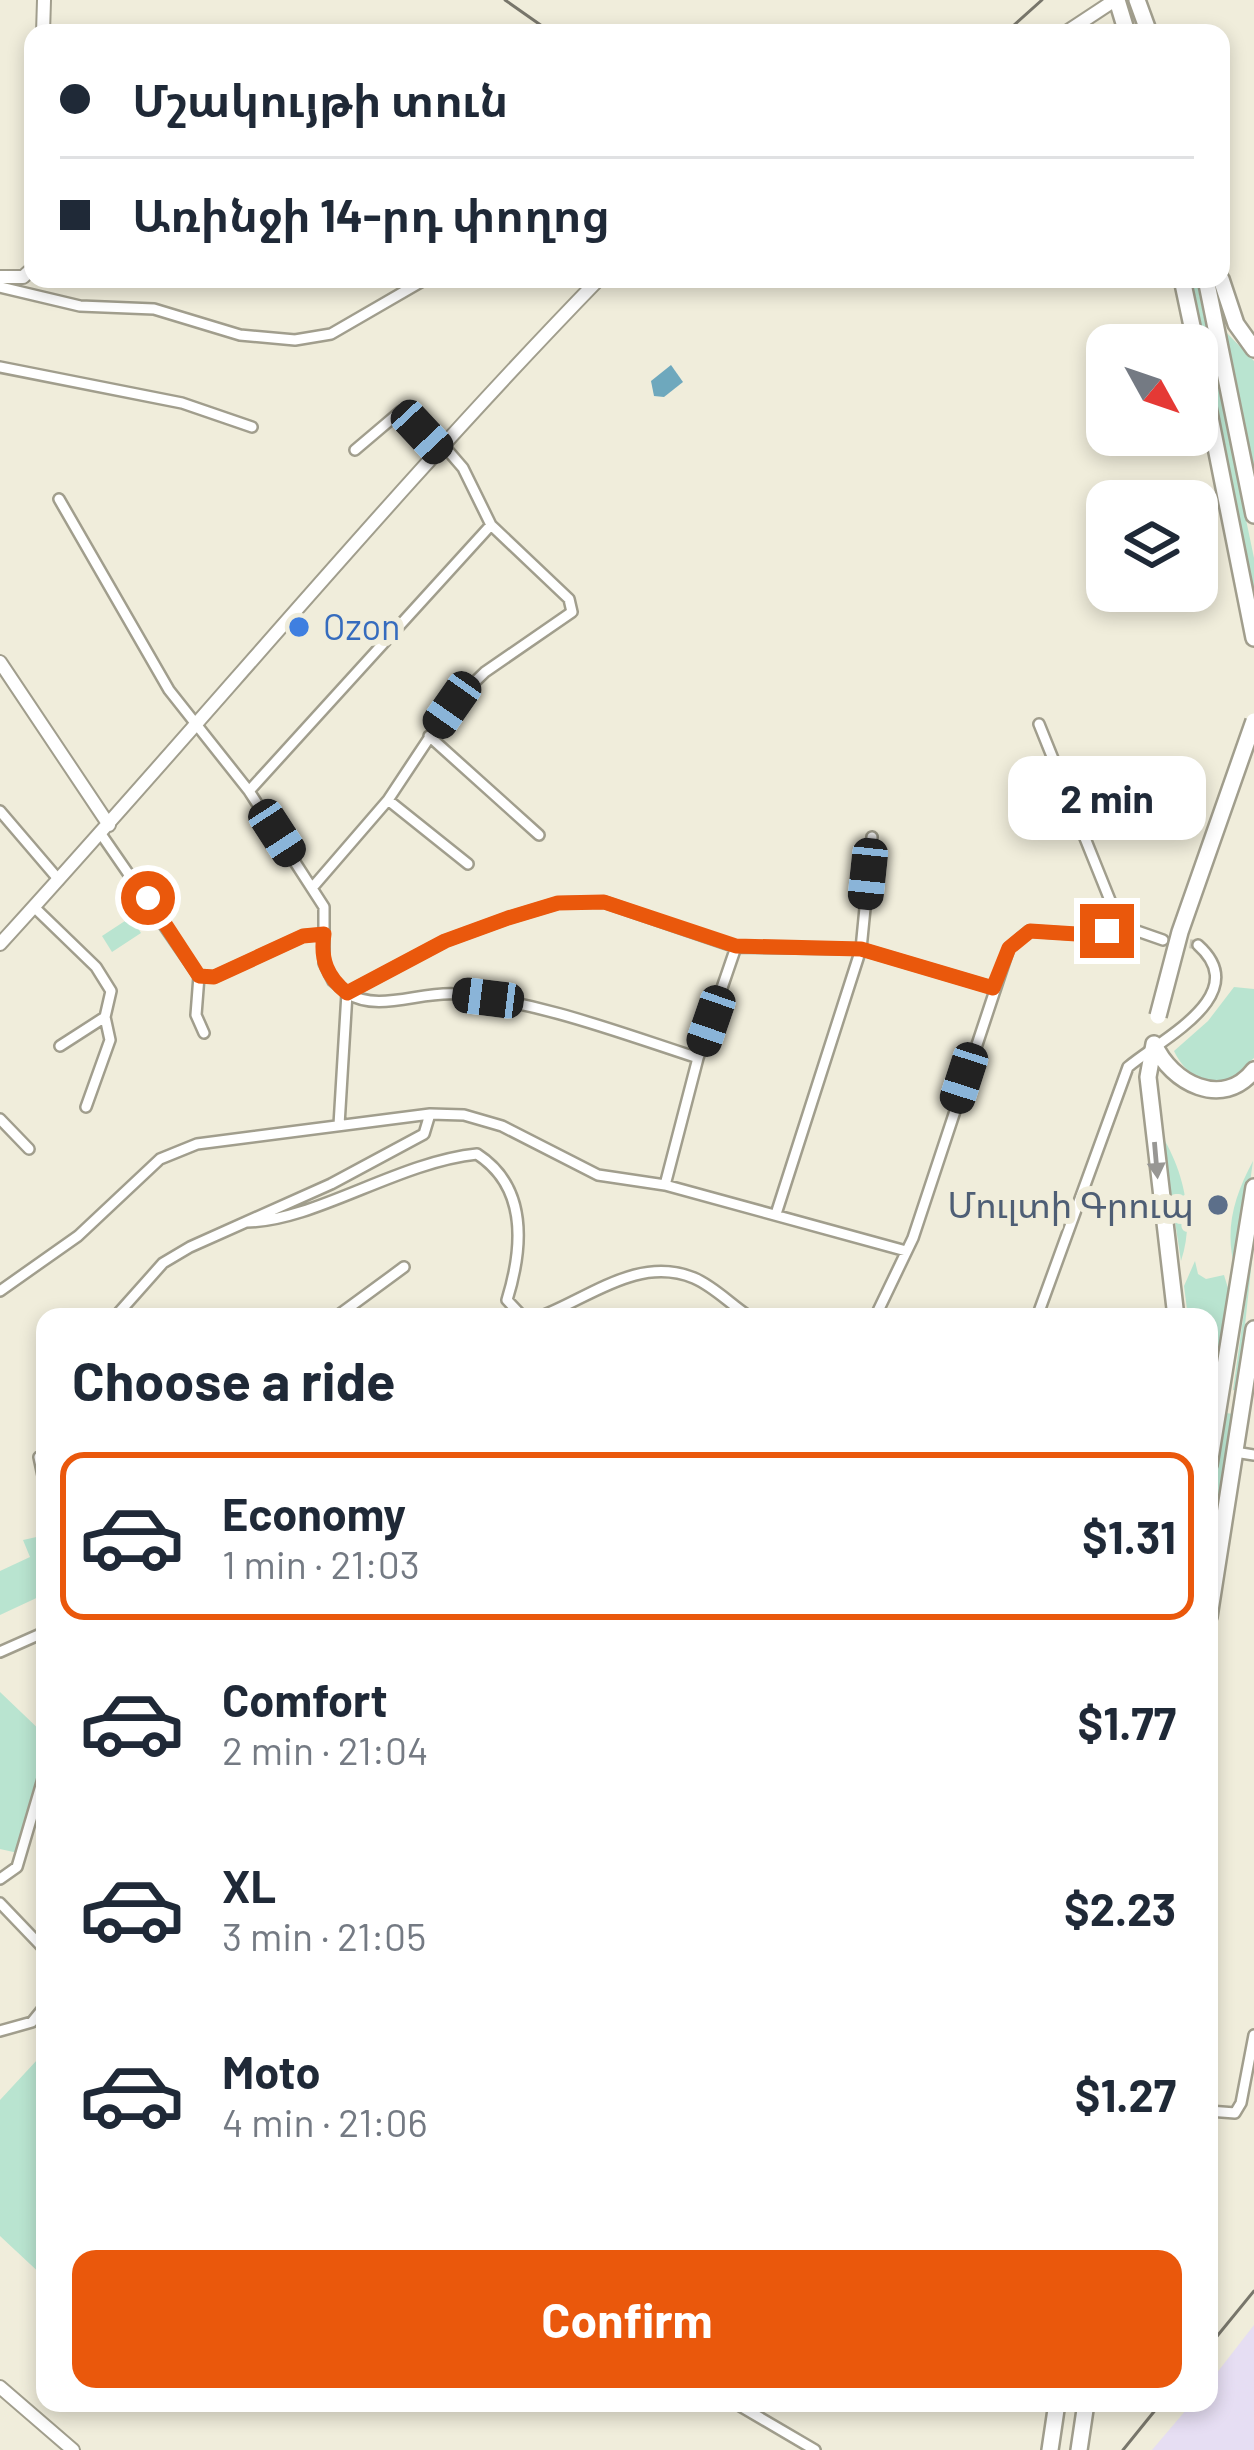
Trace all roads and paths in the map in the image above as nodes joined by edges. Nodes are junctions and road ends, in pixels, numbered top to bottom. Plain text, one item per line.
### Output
1 (1116, 0) edge
2 (1079, 24) edge
3 (0, 287) edge
4 (410, 288) edge
5 (591, 288) edge
6 (1184, 288) edge
7 (1208, 288) edge
8 (1224, 288) edge
9 (1191, 324) edge
10 (1254, 349) edge
11 (0, 367) edge
12 (252, 428) dead end
13 (442, 449) junction
14 (355, 450) dead end
15 (1217, 456) edge
16 (59, 499) dead end
17 (1254, 514) edge
18 (491, 525) junction
19 (1254, 638) edge
20 (0, 662) edge
21 (1254, 721) edge
22 (1039, 724) dead end
23 (200, 726) junction
24 (429, 736) junction
25 (249, 790) junction
26 (388, 800) junction
27 (0, 811) edge
28 (105, 830) junction
29 (538, 836) dead end
30 (872, 837) dead end
31 (468, 864) dead end
32 (59, 880) junction
33 (312, 888) junction
34 (34, 908) junction
35 (1120, 925) junction
36 (324, 934) junction
37 (1162, 940) tunnel mouth
38 (0, 944) edge
39 (1198, 945) dead end
40 (736, 946) junction
41 (861, 949) junction
42 (199, 976) junction
43 (993, 988) junction
44 (347, 993) junction
45 (1158, 1016) dead end
46 (105, 1017) junction
47 (204, 1034) dead end
48 (1154, 1044) junction
49 (60, 1046) dead end
50 (698, 1058) junction
51 (1254, 1070) edge
52 (86, 1107) dead end
53 (430, 1114) junction
54 (0, 1119) edge
55 (339, 1125) junction
56 (29, 1149) dead end
57 (665, 1185) junction
58 (1254, 1187) edge
59 (776, 1214) junction
60 (248, 1222) junction
61 (906, 1251) junction
62 (404, 1267) dead end
63 (0, 1291) edge
64 (123, 1308) edge
65 (348, 1308) edge
66 (515, 1308) edge
67 (555, 1308) edge
68 (737, 1308) edge
69 (879, 1308) edge
70 (1040, 1308) edge
71 (1175, 1308) edge
72 (1254, 1329) edge
73 (1220, 1398) junction
74 (1243, 1402) junction
75 (1218, 1410) edge
76 (1235, 1452) junction
77 (1254, 1454) edge
78 (1218, 1560) edge
79 (36, 1635) edge
80 (0, 1652) edge
81 (36, 1803) edge
82 (0, 1879) edge
83 (0, 1903) edge
84 (36, 1941) edge
85 (36, 2017) edge
86 (0, 2031) edge
87 (1254, 2033) edge
88 (1218, 2112) edge
89 (0, 2386) edge
90 (750, 2412) edge
91 (1056, 2412) edge
92 (1085, 2412) edge
93 (73, 2450) edge
94 (815, 2450) edge
95 (1050, 2450) edge
96 (1079, 2450) edge

1 - 2 street
3 - 4 street
5 - 13 street
6 - 9 main road
7 - 17 main road
8 - 10 main road
11 - 12 street
13 - 14 street
13 - 18 street
13 - 23 street
15 - 19 main road
16 - 23 street
18 - 24 street
18 - 25 street
20 - 28 street
21 - 45 main road, bridge
22 - 35 street
23 - 25 street
23 - 28 street
24 - 26 street
24 - 29 street
25 - 33 street
26 - 31 street
26 - 33 street
27 - 32 street
28 - 32 street
28 - 42 street
30 - 41 street
32 - 34 street
33 - 36 street
34 - 38 street
34 - 46 street
35 - 37 street
35 - 43 street
36 - 42 street
36 - 44 street
39 - 48 street
40 - 41 street
40 - 44 street
40 - 50 street
41 - 43 street
41 - 59 street
42 - 47 street
43 - 61 street
44 - 50 street
44 - 55 street
46 - 49 street
46 - 52 street
48 - 51 main road
48 - 70 street
48 -> 71 main road
50 - 57 street
53 - 55 street
53 - 57 street
53 - 60 street
54 - 56 street
55 - 63 street
57 - 59 street
58 - 73 main road
59 - 61 street
60 - 64 street
60 - 66 street
61 - 69 street
62 - 65 street
67 - 68 street
72 - 74 main road
73 - 74 main road
73 - 75 main road
74 - 76 main road
76 - 77 street
76 - 78 main road
79 - 80 street
81 - 82 street
83 - 84 street
85 - 86 street
87 - 88 street
89 - 93 street
90 - 94 street
91 - 95 main road
92 - 96 main road

